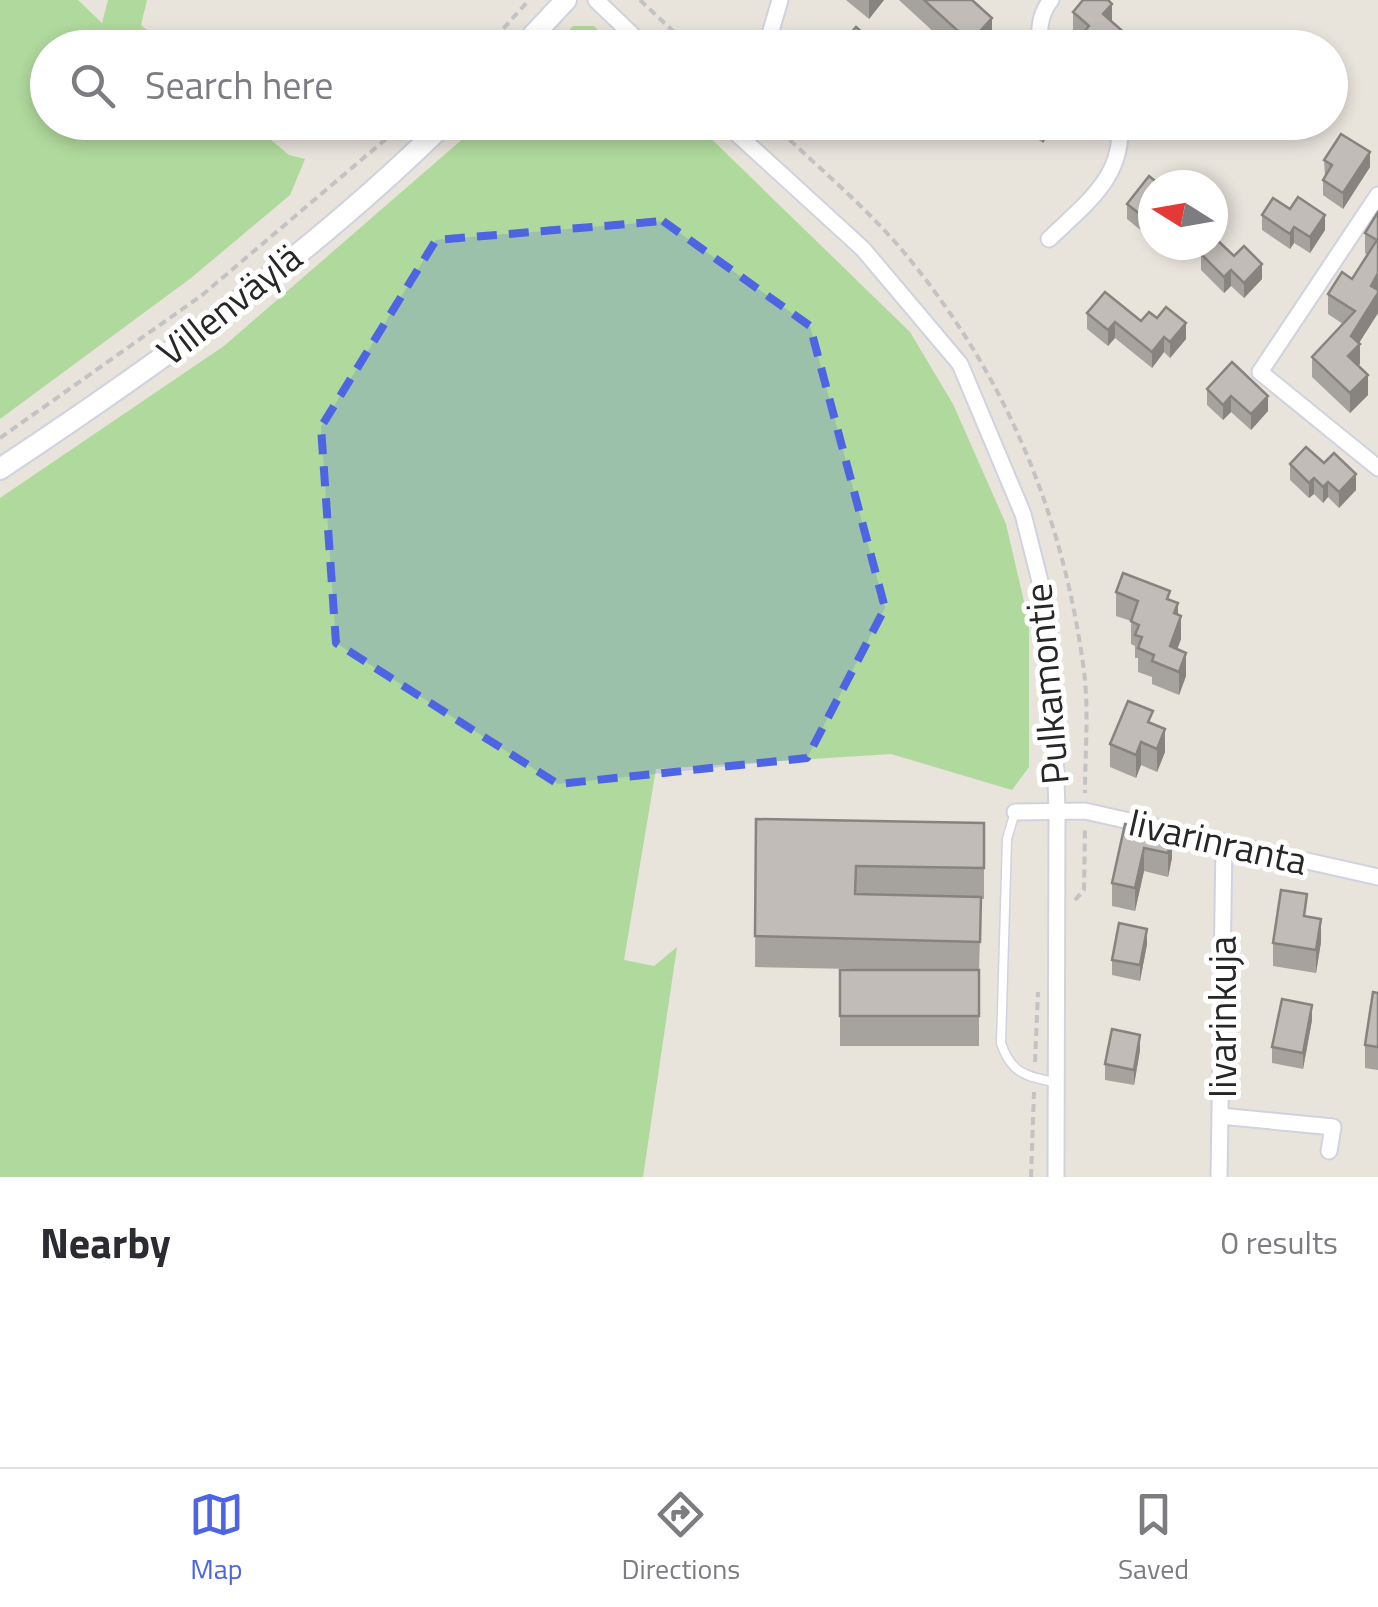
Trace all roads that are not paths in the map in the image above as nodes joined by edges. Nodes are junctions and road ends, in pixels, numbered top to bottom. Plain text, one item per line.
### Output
1 (566, 0) edge
2 (596, 0) edge
3 (780, 0) edge
4 (1052, 0) edge
5 (538, 30) edge
6 (627, 30) edge
7 (771, 30) edge
8 (1040, 30) edge
9 (426, 140) edge
10 (744, 140) edge
11 (1121, 140) edge
12 (1378, 195) edge
13 (1050, 239) dead end
14 (1378, 468) edge
15 (0, 469) edge
16 (1057, 810) junction
17 (1015, 812) joint
18 (1224, 842) junction
19 (1378, 877) edge
20 (1058, 1083) junction
21 (1220, 1116) junction
22 (1329, 1151) dead end
23 (1056, 1177) edge
24 (1219, 1177) edge

1 - 5 street
2 - 6 street
3 - 7 street
4 - 8 street
9 - 15 street, Villenväylä
10 - 16 street, Pulkamontie
11 - 13 street
12 - 14 street
16 - 17 street, Iivarinranta
16 - 18 street, Iivarinranta
16 - 20 street, Pulkamontie
17 - 20 lane
18 - 19 street, Iivarinranta
18 - 21 street, Iivarinkuja
20 - 23 street, Pulkamontie
21 - 22 street, Iivarinkuja
21 - 24 street

